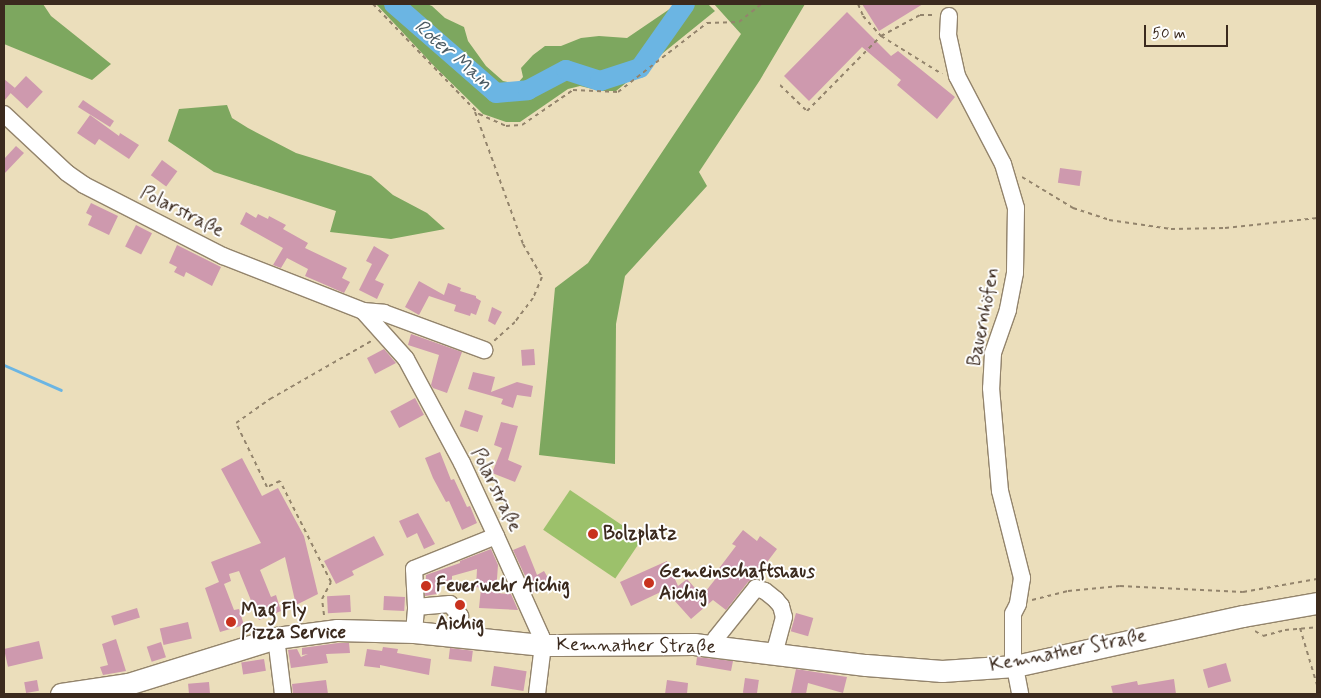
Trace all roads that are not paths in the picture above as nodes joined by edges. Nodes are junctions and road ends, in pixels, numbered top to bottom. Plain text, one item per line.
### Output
1 (948, 16) road end
2 (4, 114) edge
3 (364, 311) junction
4 (484, 350) road end
5 (496, 536) junction
6 (1317, 603) edge
7 (416, 608) junction
8 (414, 632) junction
9 (457, 636) junction
10 (276, 638) junction
11 (542, 645) junction
12 (714, 646) junction
13 (772, 653) junction
14 (1015, 666) junction
15 (61, 694) edge
16 (283, 694) edge
17 (537, 694) edge
18 (1020, 694) edge

1 - 14 street, Bauernhöfen
2 - 3 street, Polarstraße
3 - 4 street, Polarstraße
3 - 5 street, Polarstraße
5 - 7 street
5 - 11 street, Polarstraße
6 - 14 main road, Kemnather Straße
7 - 8 street
7 - 9 street
8 - 9 main road, Kemnather Straße
8 - 10 main road, Kemnather Straße
9 - 11 main road, Kemnather Straße
10 - 15 main road, Kemnather Straße
10 - 16 street
11 - 12 main road, Kemnather Straße
11 - 17 street
12 - 13 main road, Kemnather Straße
12 - 13 street
13 - 14 main road, Kemnather Straße
14 - 18 street, Bauernhöfen

